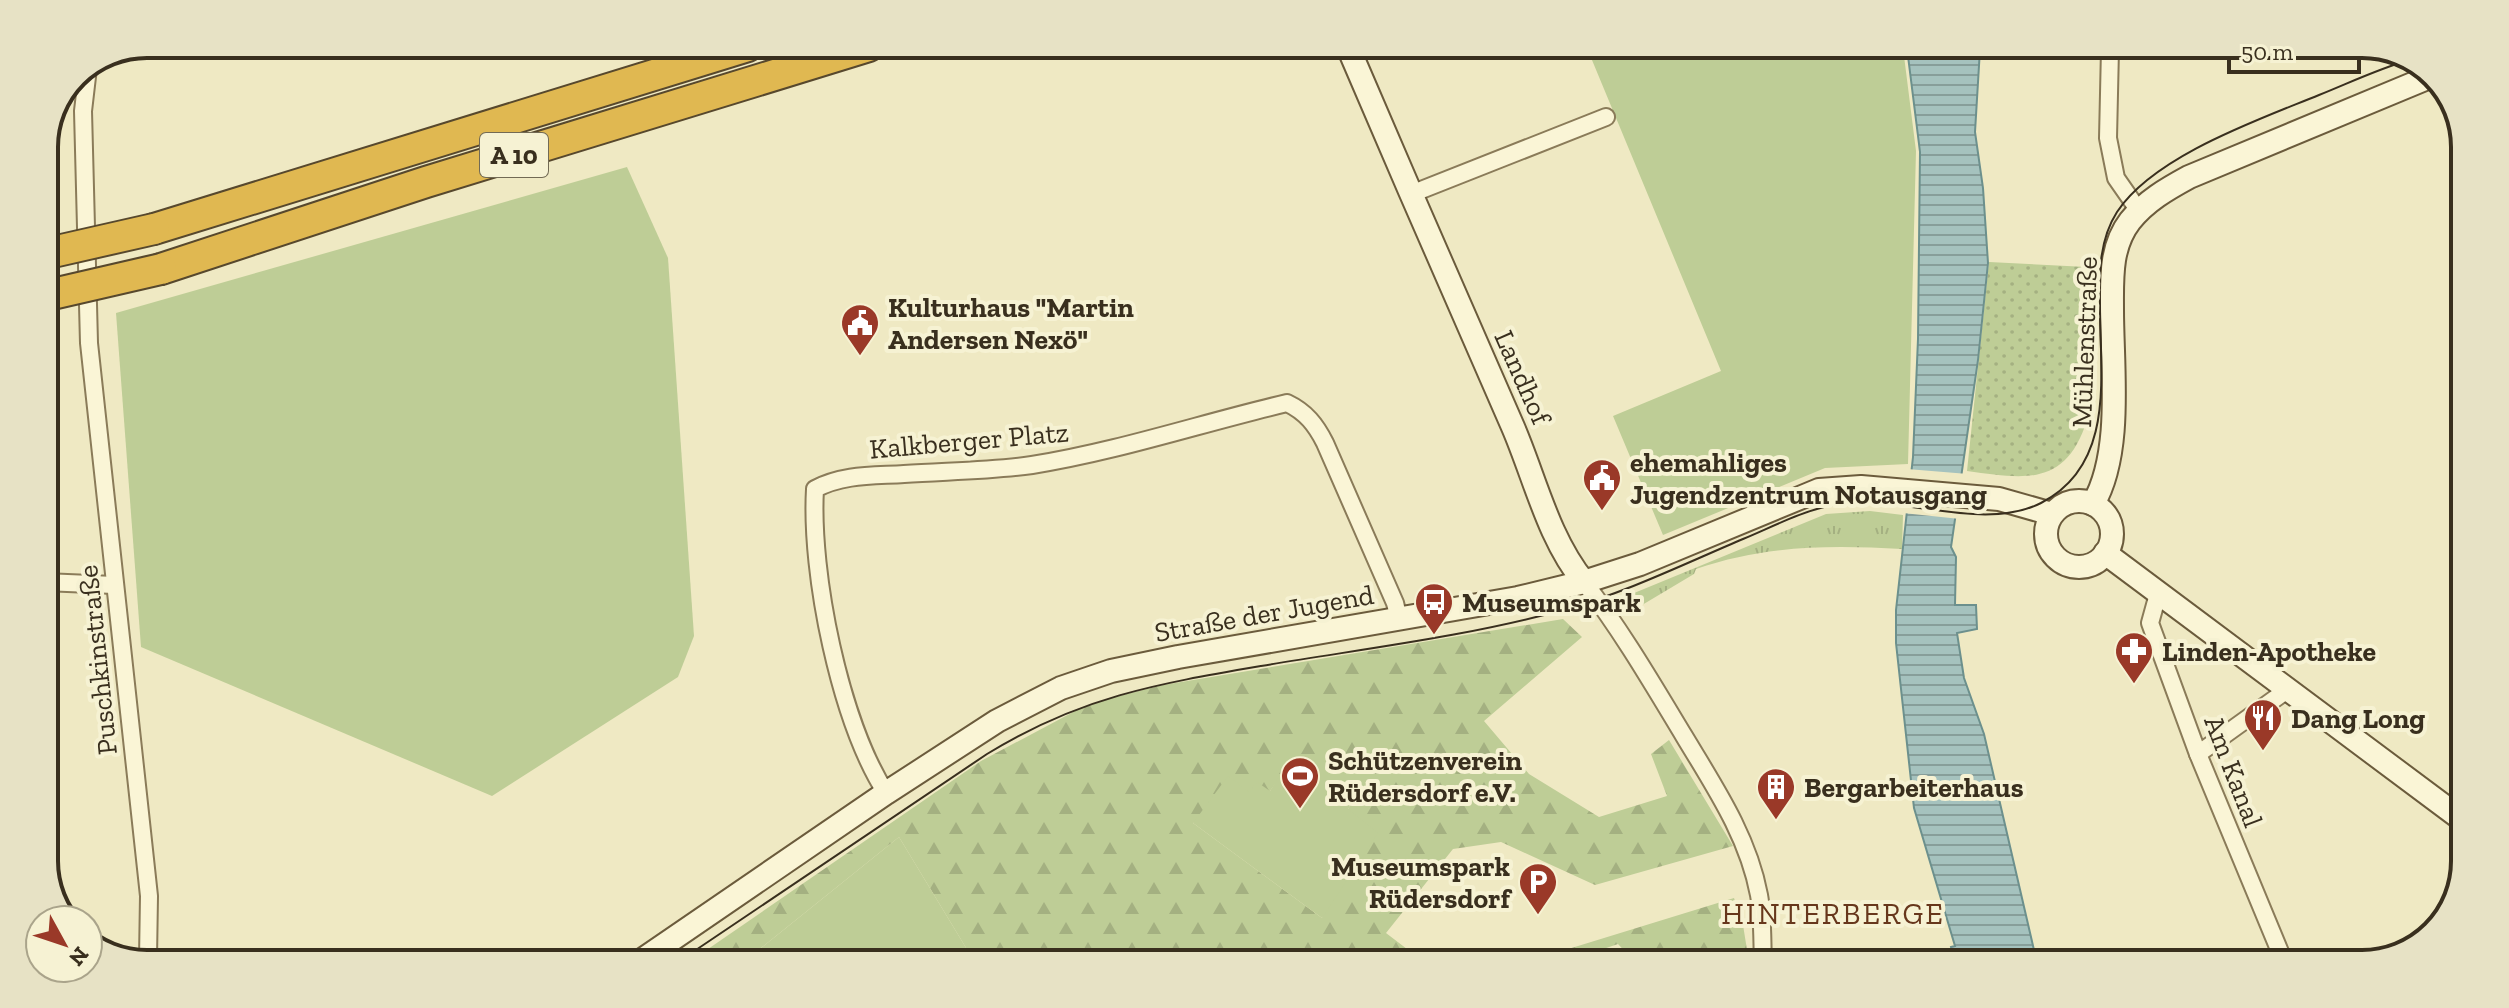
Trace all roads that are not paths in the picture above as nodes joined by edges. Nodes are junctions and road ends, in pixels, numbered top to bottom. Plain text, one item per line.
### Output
1 (709, 58) edge
2 (830, 58) edge
3 (1353, 58) edge
4 (2110, 58) edge
5 (2421, 80) edge
6 (86, 82) edge
7 (1606, 117) dead end
8 (1411, 194) junction
9 (2139, 211) junction
10 (58, 251) edge
11 (58, 293) edge
12 (2093, 504) junction
13 (2052, 514) junction
14 (2105, 553) junction
15 (1584, 582) junction
16 (58, 583) edge
17 (114, 585) junction
18 (2158, 594) junction
19 (1399, 619) junction
20 (2287, 690) junction
21 (2198, 754) junction
22 (886, 793) junction
23 (2451, 811) edge
24 (148, 950) edge
25 (657, 950) edge
26 (1762, 950) edge
27 (2279, 950) edge

1 - 10 highway, A 10, bridge
2 - 11 highway, A 10, bridge
3 - 8 main road, Landhof
4 - 9 street
5 - 9 main road
6 - 17 street, Puschkinstraße
7 - 8 street
8 - 15 main road, Landhof
9 - 12 main road, Mühlenstraße
12 - 13 main road
12 - 14 main road
13 - 14 main road
13 - 15 main road, Straße der Jugend
14 - 18 main road
15 - 19 main road, Straße der Jugend
15 - 26 street
16 - 17 street
17 - 24 street, Puschkinstraße
18 - 20 main road
18 - 21 street, Am Kanal
19 - 22 main road, Straße der Jugend
19 - 22 street, Kalkberger Platz
20 - 21 street
20 - 23 main road
21 - 27 street, Am Kanal
22 - 25 main road, Straße der Jugend

